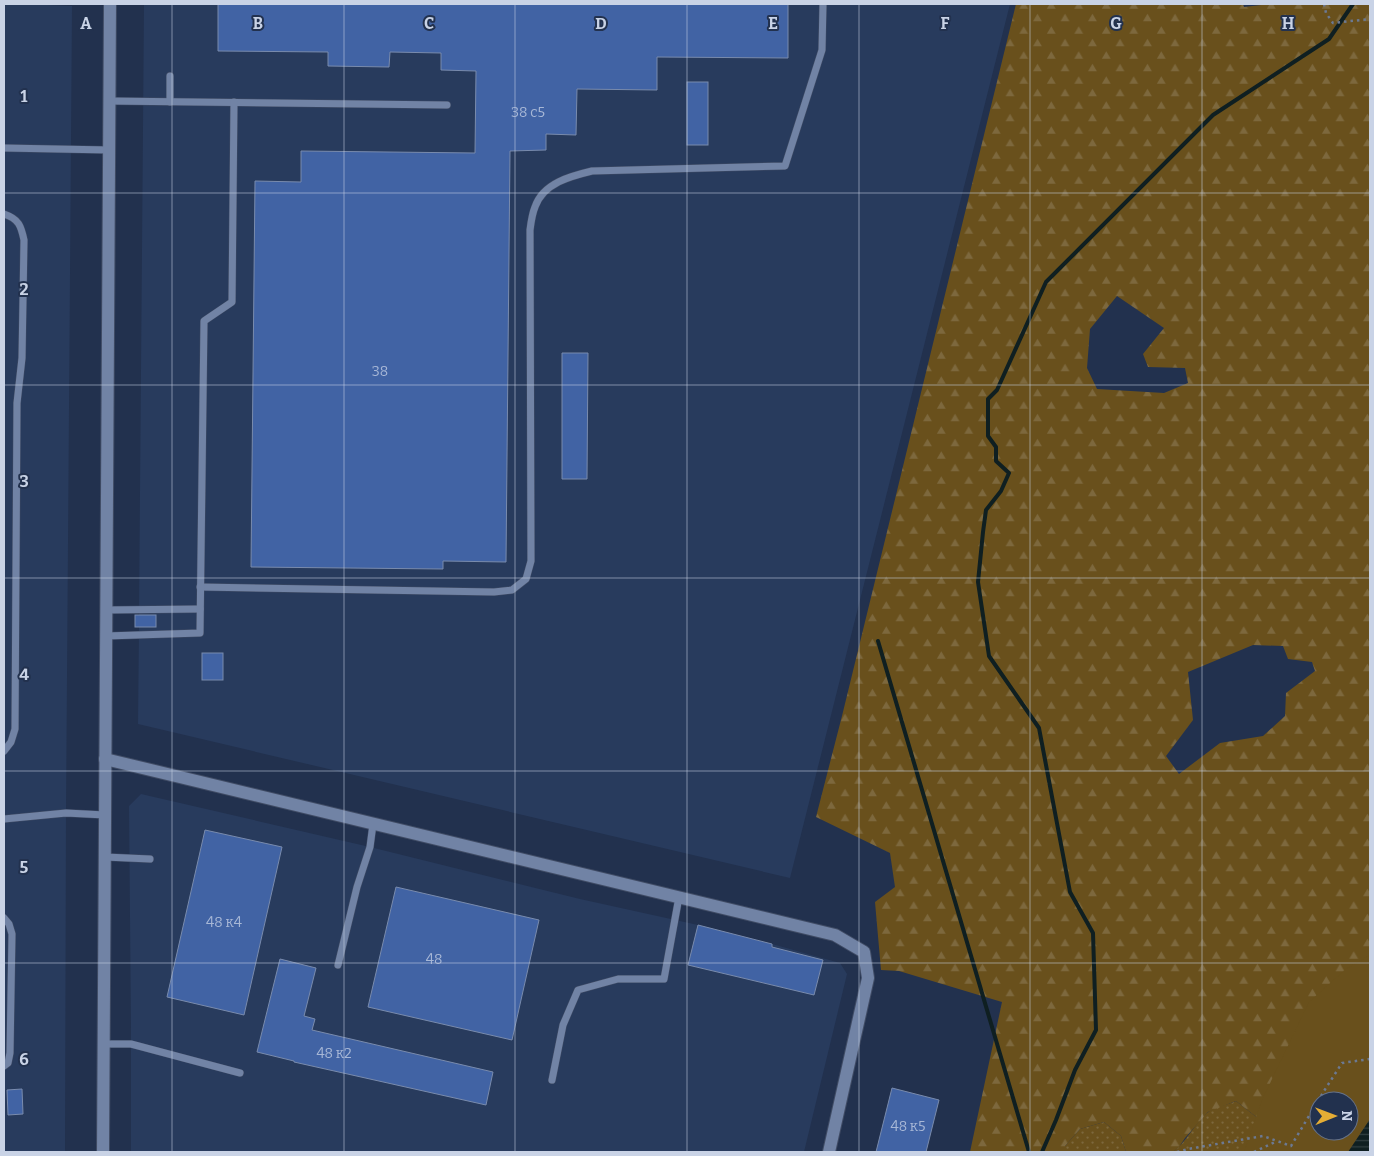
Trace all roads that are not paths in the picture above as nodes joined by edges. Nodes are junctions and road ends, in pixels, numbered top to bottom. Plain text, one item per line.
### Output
1 (110, 4) edge
2 (824, 4) edge
3 (170, 76) dead end
4 (110, 101) junction
5 (170, 102) junction
6 (234, 102) junction
7 (447, 105) dead end
8 (4, 148) edge
9 (109, 150) junction
10 (4, 214) edge
11 (200, 587) junction
12 (200, 609) junction
13 (106, 610) junction
14 (106, 636) junction
15 (4, 751) edge
16 (105, 759) junction
17 (105, 815) junction
18 (4, 819) edge
19 (373, 824) junction
20 (105, 857) junction
21 (150, 859) dead end
22 (679, 898) junction
23 (4, 918) edge
24 (338, 965) dead end
25 (104, 1044) junction
26 (4, 1066) edge
27 (240, 1073) dead end
28 (552, 1080) dead end
29 (103, 1152) edge
30 (829, 1152) edge

1 - 4 street
2 - 11 lane
3 - 5 lane
4 - 5 lane
4 - 9 street
5 - 6 lane
6 - 7 lane
6 - 11 lane
8 - 9 lane
9 - 13 street
10 - 15 lane
11 - 12 lane
12 - 13 lane
12 - 14 lane
13 - 14 street
14 - 16 street
16 - 17 street
16 - 19 street
17 - 18 lane
17 - 20 street
19 - 22 street
19 - 24 lane
20 - 21 lane
20 - 25 street
22 - 28 lane
22 - 30 street
23 - 26 lane
25 - 27 lane
25 - 29 street

